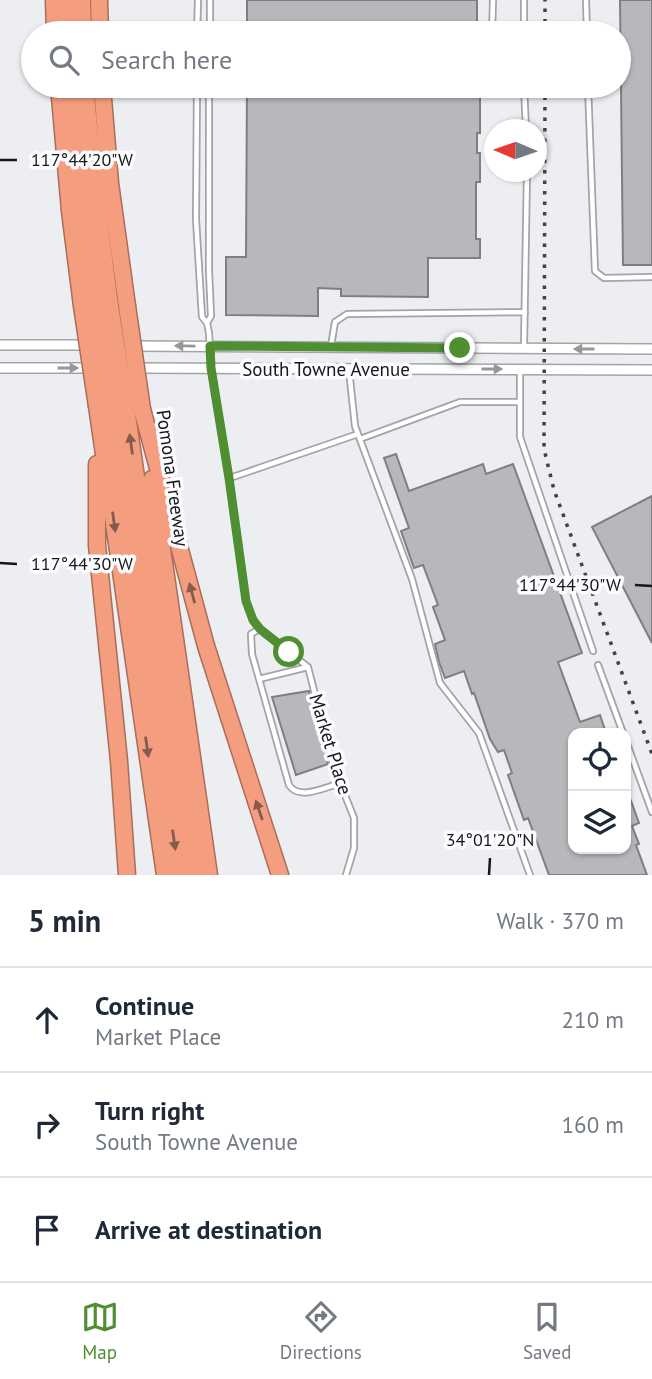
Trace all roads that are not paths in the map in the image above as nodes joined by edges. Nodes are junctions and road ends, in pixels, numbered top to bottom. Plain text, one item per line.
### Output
1 (54, 0) edge
2 (68, 0) edge
3 (82, 0) edge
4 (99, 0) edge
5 (198, 0) edge
6 (210, 0) edge
7 (524, 0) edge
8 (586, 0) edge
9 (493, 3) edge
10 (55, 21) edge
11 (69, 21) edge
12 (83, 21) edge
13 (100, 21) edge
14 (197, 21) edge
15 (209, 21) edge
16 (492, 21) edge
17 (524, 21) edge
18 (587, 21) edge
19 (61, 98) edge
20 (73, 98) edge
21 (86, 98) edge
22 (103, 98) edge
23 (197, 98) edge
24 (209, 98) edge
25 (525, 98) edge
26 (588, 98) edge
27 (526, 119) edge
28 (527, 182) edge
29 (652, 277) edge
30 (96, 306) junction
31 (525, 312) junction
32 (207, 324) junction
33 (0, 345) edge
34 (210, 346) junction
35 (331, 347) junction
36 (524, 348) junction
37 (652, 349) edge
38 (0, 368) edge
39 (211, 368) junction
40 (349, 369) junction
41 (520, 369) junction
42 (652, 370) edge
43 (520, 402) junction
44 (119, 408) junction
45 (359, 436) junction
46 (229, 478) junction
47 (260, 629) junction
48 (593, 651) dead end
49 (597, 665) dead end
50 (308, 667) junction
51 (260, 678) junction
52 (621, 728) edge
53 (631, 755) edge
54 (341, 783) junction
55 (652, 812) edge
56 (127, 875) edge
57 (165, 875) edge
58 (180, 875) edge
59 (194, 875) edge
60 (209, 875) edge
61 (280, 875) edge
62 (346, 875) edge
63 (530, 875) edge

1 - 10 highway
2 - 11 highway
3 - 12 highway
4 - 13 highway
5 - 14 lane
6 - 15 lane
7 - 17 lane
8 - 18 lane
9 - 16 lane
19 - 30 highway, Pomona Freeway
20 - 30 highway
21 - 30 highway
22 - 44 highway, Pomona Freeway, bridge
23 - 32 lane
24 - 32 lane
25 - 27 lane
26 - 29 lane
28 - 31 lane
30 - 44 highway, Pomona Freeway, bridge
30 - 44 highway, bridge
31 - 35 lane
31 - 36 lane
32 - 34 lane, Market Place
34 -> 33 street, South Towne Avenue
34 - 35 street, South Towne Avenue
34 - 39 lane, Market Place
35 - 36 street, South Towne Avenue
37 -> 36 street, South Towne Avenue
38 -> 39 street, South Towne Avenue
39 - 40 street, South Towne Avenue
39 - 46 lane, Market Place
40 -> 41 street, South Towne Avenue
40 - 45 lane
41 - 42 street, South Towne Avenue
41 - 43 lane
43 - 45 lane
43 - 48 lane
44 - 56 highway
44 -> 57 highway, Pomona Freeway
44 -> 58 highway
59 -> 44 highway
44 - 60 highway, Pomona Freeway
61 -> 44 highway
45 - 46 lane
45 - 63 lane
46 - 47 lane, Market Place
47 - 50 lane, Market Place
47 - 51 lane
49 - 52 lane
50 - 51 lane
50 - 54 lane, Market Place
51 - 54 lane
53 - 55 lane
54 - 62 lane, Market Place

